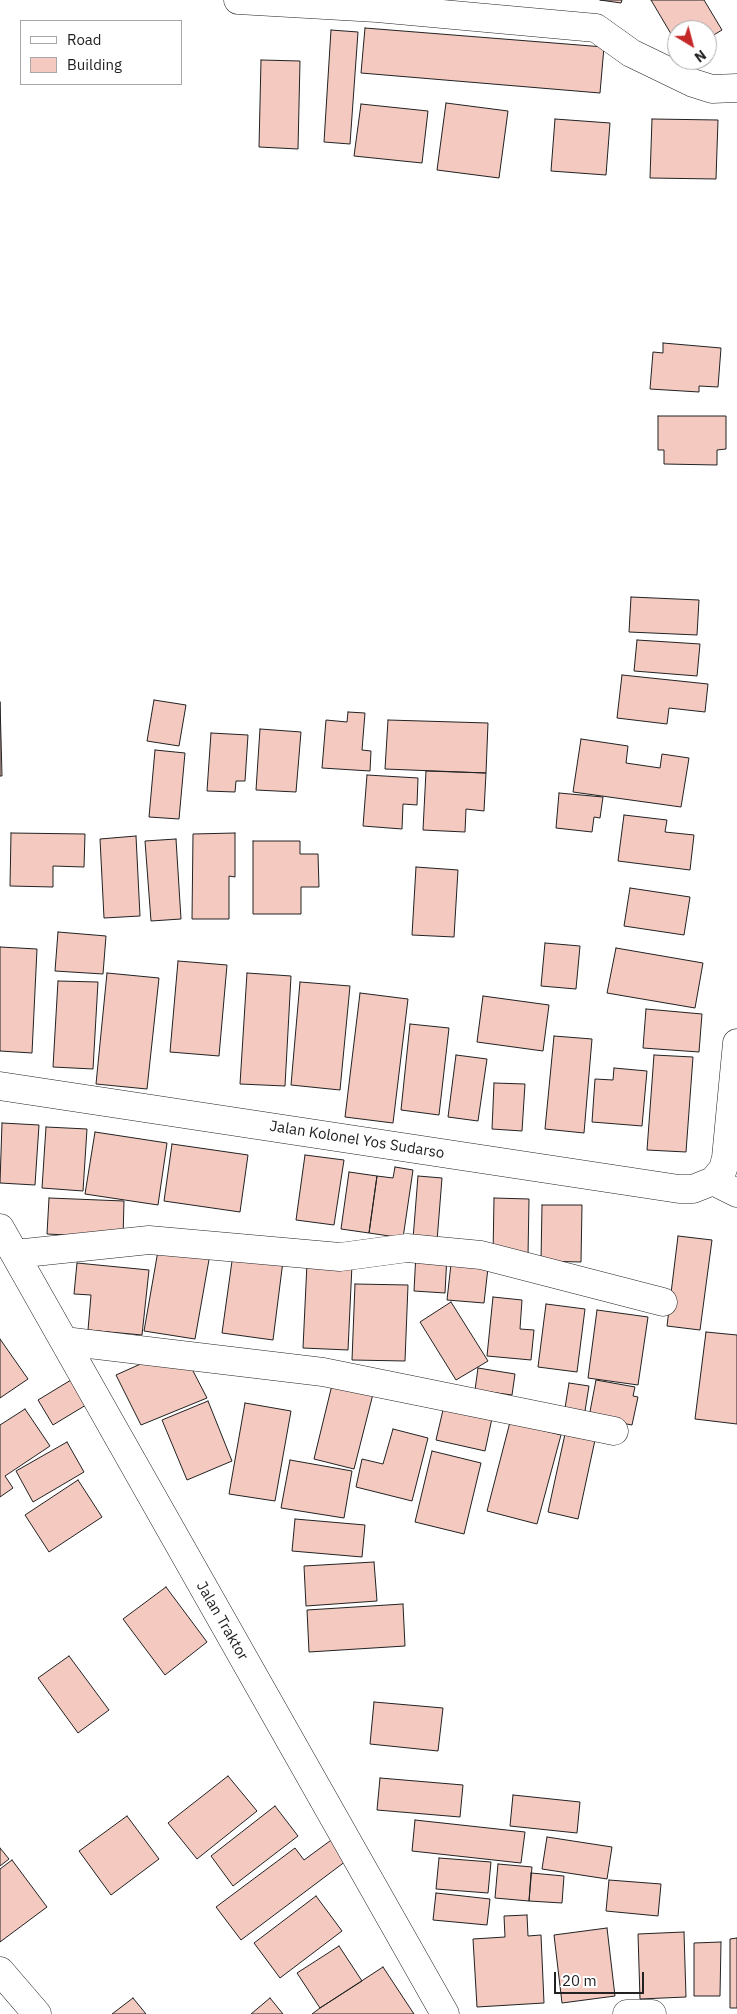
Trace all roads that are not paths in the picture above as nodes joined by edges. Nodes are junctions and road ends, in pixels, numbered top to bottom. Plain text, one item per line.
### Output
1 (238, 0) edge
2 (737, 88) edge
3 (737, 1043) edge
4 (0, 1086) edge
5 (725, 1187) edge
6 (0, 1228) edge
7 (15, 1254) junction
8 (662, 1302) dead end
9 (64, 1341) junction
10 (614, 1430) dead end
11 (0, 1971) edge
12 (36, 2014) edge
13 (445, 2014) edge
14 (627, 2014) edge
15 (652, 2014) edge

1 - 2 street
3 - 5 street
4 - 5 street, Jalan Kolonel Yos Sudarso
6 - 7 street, Jalan Traktor
7 - 8 street
7 - 9 street, Jalan Traktor
9 - 10 street
9 - 13 street, Jalan Traktor
11 - 12 street
14 - 15 street

